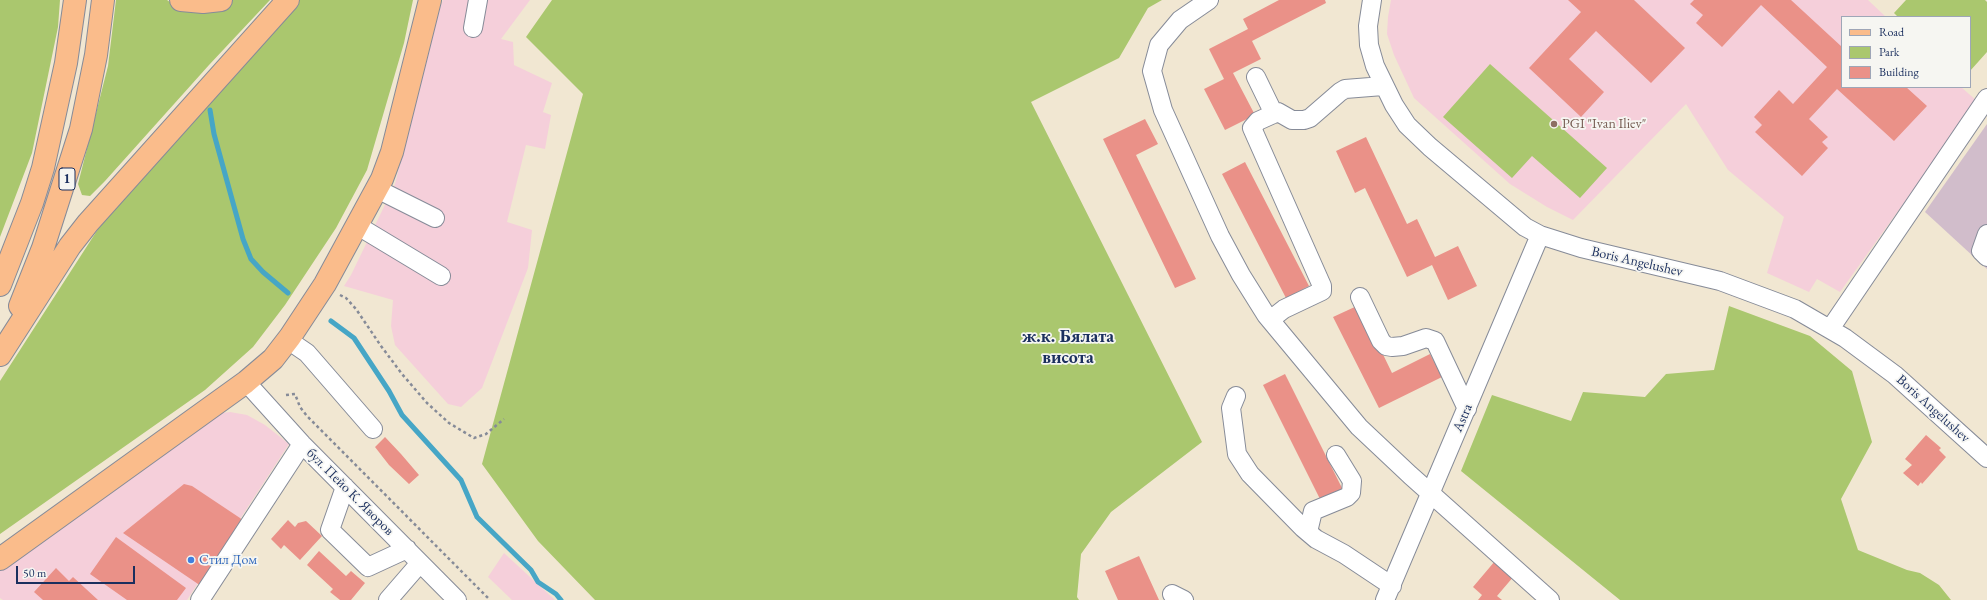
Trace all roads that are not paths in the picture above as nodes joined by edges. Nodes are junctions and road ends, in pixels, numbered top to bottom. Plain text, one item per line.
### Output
1 (75, 0) edge
2 (103, 0) edge
3 (181, 0) edge
4 (221, 0) edge
5 (288, 0) edge
6 (427, 0) edge
7 (430, 0) edge
8 (478, 0) edge
9 (1209, 0) edge
10 (1372, 0) edge
11 (423, 22) junction
12 (473, 28) dead end
13 (1256, 76) dead end
14 (1383, 86) junction
15 (1987, 98) edge
16 (1274, 114) junction
17 (377, 189) junction
18 (436, 218) dead end
19 (358, 226) junction
20 (1987, 234) edge
21 (1540, 235) junction
22 (1987, 257) edge
23 (441, 276) dead end
24 (0, 285) edge
25 (1360, 297) dead end
26 (1270, 320) junction
27 (1830, 329) junction
28 (288, 340) junction
29 (0, 348) edge
30 (0, 355) edge
31 (246, 382) junction
32 (1236, 396) dead end
33 (1467, 409) junction
34 (373, 429) dead end
35 (302, 444) junction
36 (1336, 456) dead end
37 (1987, 458) edge
38 (345, 487) junction
39 (1431, 495) junction
40 (1308, 532) junction
41 (406, 549) junction
42 (0, 559) edge
43 (420, 563) junction
44 (1388, 593) edge
45 (200, 600) edge
46 (388, 600) edge
47 (457, 600) edge
48 (1550, 600) edge

1 - 24 main road, 1
2 - 29 main road, 1
3 - 4 main road
5 - 30 main road
6 - 11 main road
7 - 11 main road
8 - 12 street
9 - 26 street
10 - 14 street, Boris Angelushev
11 - 17 main road
13 - 16 street
14 - 16 street
14 - 21 street, Boris Angelushev
15 - 27 street
16 - 26 street
17 - 18 street
17 - 19 main road
19 - 23 street
19 - 28 main road
20 - 22 street
21 - 27 street, Boris Angelushev
21 - 33 street, Astra
25 - 33 street
26 - 39 street
27 - 37 street, Boris Angelushev
28 - 31 main road
28 - 34 street
31 - 35 street, бул. Пейо К. Яворов
31 - 42 main road
32 - 40 street
33 - 39 street, Astra
35 - 38 street, бул. Пейо К. Яворов
35 - 45 street
36 - 40 street
38 - 41 street, бул. Пейо К. Яворов
38 - 41 street
39 - 44 street, Astra
39 - 48 street
40 - 44 street
41 - 43 street, бул. Пейо К. Яворов
43 - 46 street
43 - 47 street, бул. Пейо К. Яворов

